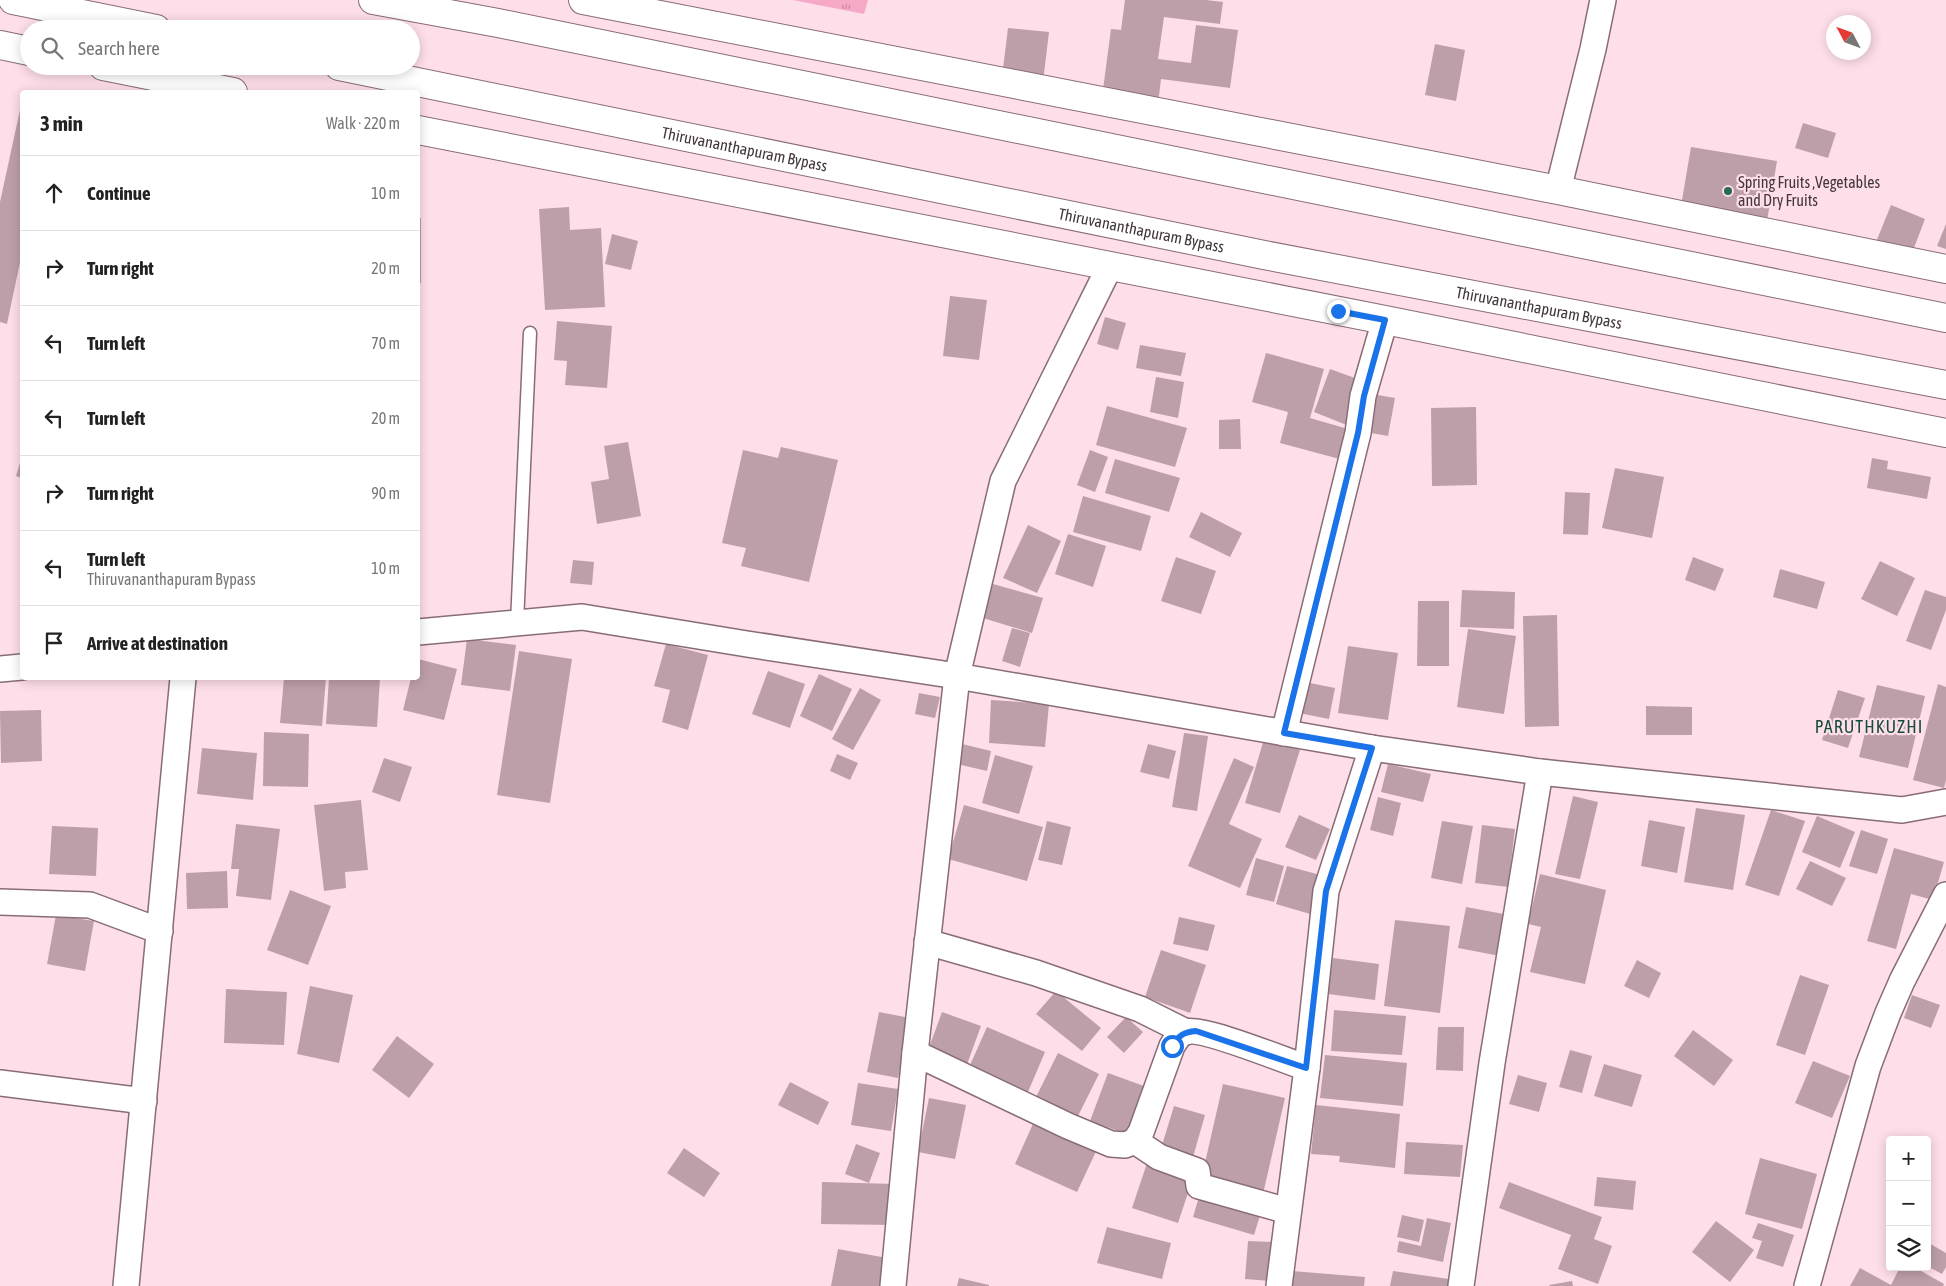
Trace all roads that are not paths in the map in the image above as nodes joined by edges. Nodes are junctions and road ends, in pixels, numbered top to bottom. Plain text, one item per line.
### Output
1 (13, 0) edge
2 (373, 0) edge
3 (583, 0) edge
4 (1603, 0) edge
5 (112, 20) edge
6 (0, 46) edge
7 (20, 49) edge
8 (130, 75) edge
9 (383, 75) edge
10 (159, 85) edge
11 (212, 90) edge
12 (420, 130) edge
13 (1558, 190) junction
14 (1110, 266) junction
15 (1946, 269) edge
16 (1946, 318) edge
17 (1385, 320) junction
18 (530, 333) dead end
19 (1946, 384) edge
20 (1946, 433) edge
21 (516, 623) junction
22 (420, 632) edge
23 (20, 667) edge
24 (0, 669) edge
25 (957, 676) junction
26 (183, 680) edge
27 (1284, 733) junction
28 (1372, 748) junction
29 (1540, 772) junction
30 (1946, 802) edge
31 (1946, 896) edge
32 (0, 902) edge
33 (160, 931) junction
34 (927, 942) junction
35 (1186, 1032) junction
36 (915, 1053) junction
37 (1306, 1068) junction
38 (0, 1083) edge
39 (144, 1101) junction
40 (1135, 1141) junction
41 (1288, 1210) junction
42 (126, 1286) edge
43 (893, 1286) edge
44 (1279, 1286) edge
45 (1461, 1286) edge
46 (1807, 1286) edge

1 - 5 main road
2 - 16 main road
3 - 13 main road
4 - 13 street
6 - 7 main road
8 - 10 main road
9 - 19 main road, Thiruvananthapuram Bypass
10 - 11 main road
12 - 14 main road
13 - 15 main road
14 - 17 main road
14 - 25 street
17 - 20 main road
17 - 27 street
18 - 21 lane
21 - 22 street
21 - 25 street
23 - 24 street
25 - 27 street
25 - 34 street
26 - 33 street
27 - 28 street
28 - 29 street
28 - 37 street
29 - 30 street
29 - 45 street
31 - 46 street
32 - 33 street
33 - 39 street
34 - 35 street
34 - 36 street
35 - 37 street
35 - 40 street
36 - 40 street
36 - 43 street
37 - 41 street
38 - 39 street
39 - 42 street
40 - 41 street
41 - 44 street

